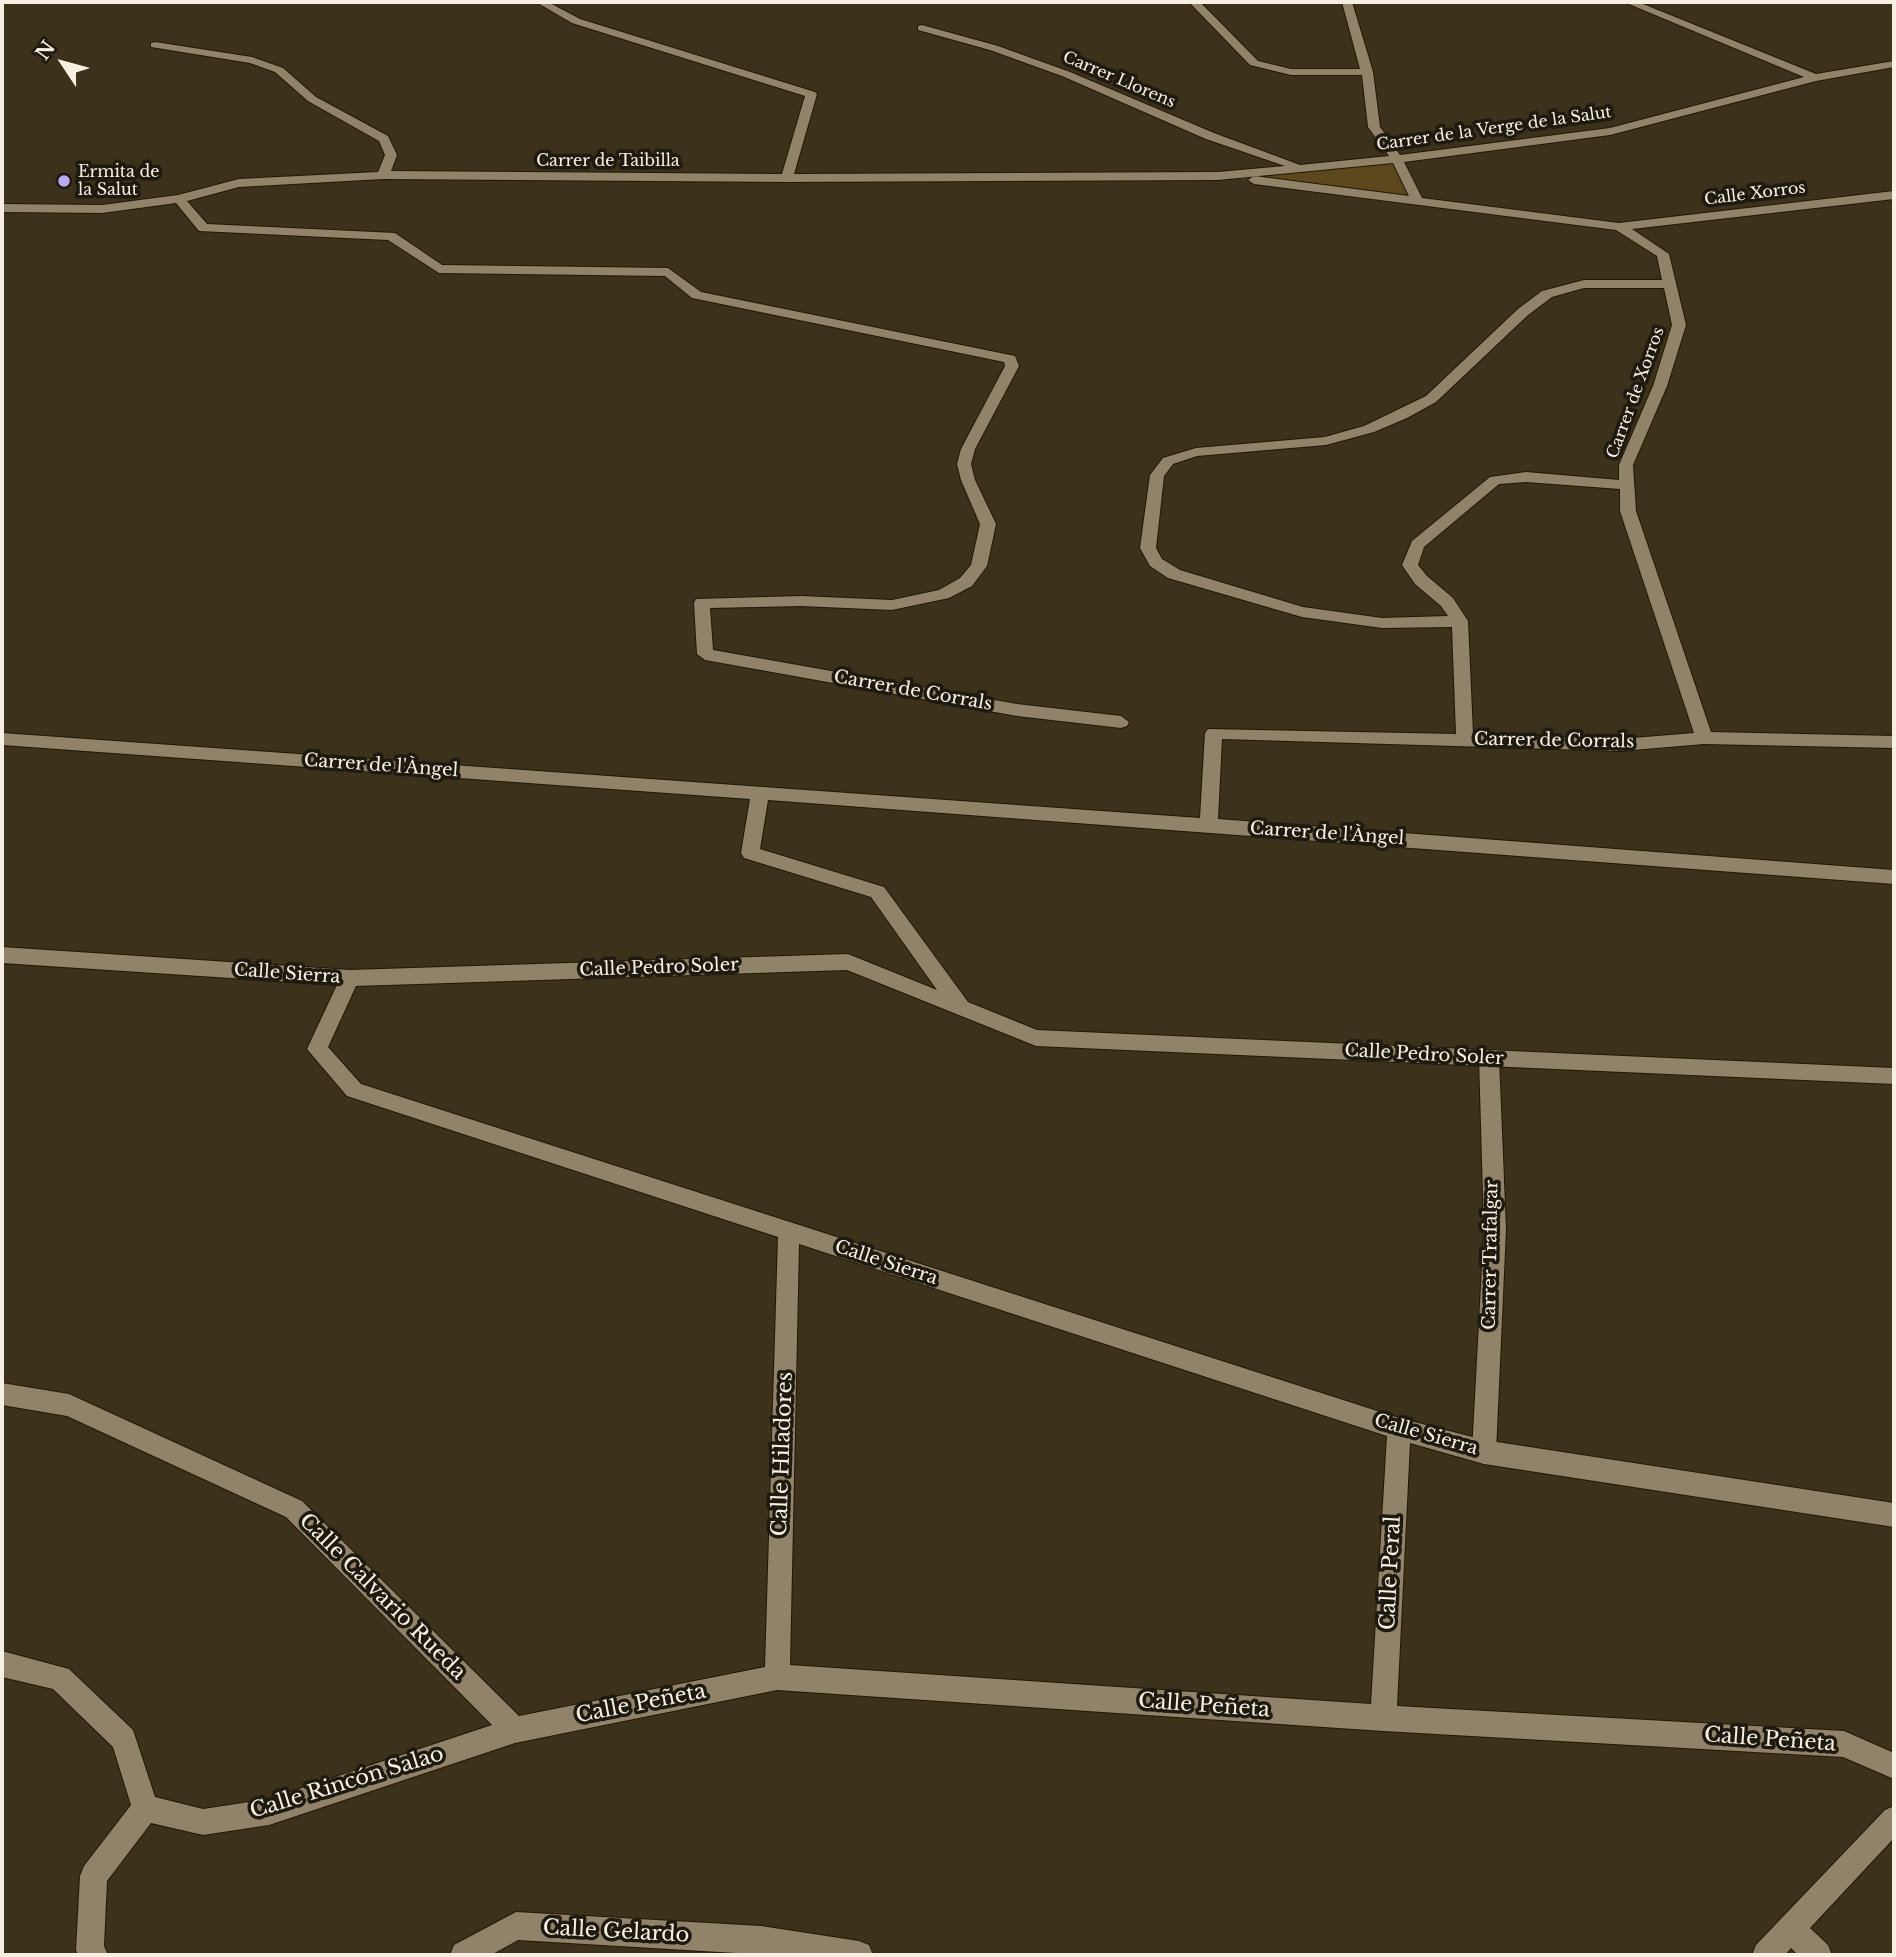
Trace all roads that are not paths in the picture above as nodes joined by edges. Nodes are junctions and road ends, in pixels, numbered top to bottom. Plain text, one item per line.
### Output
1 (541, 2) edge
2 (1194, 2) edge
3 (1347, 2) edge
4 (1629, 2) edge
5 (922, 28) dead end
6 (155, 45) dead end
7 (1894, 64) edge
8 (1367, 72) junction
9 (1815, 78) junction
10 (1397, 159) junction
11 (1301, 168) junction
12 (383, 175) junction
13 (1218, 176) junction
14 (787, 178) junction
15 (1894, 195) edge
16 (179, 199) junction
17 (1417, 200) junction
18 (2, 208) edge
19 (1619, 227) junction
20 (1670, 284) junction
21 (1627, 485) junction
22 (1460, 621) junction
23 (1121, 722) dead end
24 (1704, 738) junction
25 (2, 739) edge
26 (1465, 740) junction
27 (1894, 742) edge
28 (760, 794) junction
29 (1209, 825) junction
30 (1894, 877) edge
31 (2, 955) edge
32 (350, 978) junction
33 (960, 1006) junction
34 (1489, 1058) junction
35 (1894, 1076) edge
36 (789, 1232) junction
37 (2, 1394) edge
38 (1399, 1429) junction
39 (1485, 1452) junction
40 (1894, 1515) edge
41 (2, 1664) edge
42 (777, 1677) junction
43 (1383, 1718) junction
44 (515, 1730) junction
45 (1894, 1766) edge
46 (145, 1808) junction
47 (1891, 1831) edge
48 (1791, 1929) junction
49 (93, 1955) edge
50 (464, 1955) edge
51 (859, 1955) edge
52 (1766, 1955) edge
53 (1818, 1955) edge

1 - 14 street
2 - 8 street
3 - 8 street
4 - 9 street
5 - 11 street, Carrer Llorens
6 - 12 street
7 - 9 street, Carrer de la Verge de la Salut
8 - 10 street
9 - 10 street, Carrer de la Verge de la Salut
10 - 11 street, Carrer de la Verge de la Salut
10 - 17 street
11 - 13 street, Carrer de la Verge de la Salut
12 - 14 street, Carrer de Taibilla
12 - 16 street, Carrer de Taibilla
13 - 14 street, Carrer de Taibilla
13 - 17 street, Carrer de Xorros
15 - 19 street, Calle Xorros
16 - 18 street, Carrer de Taibilla
16 - 23 street, Carrer de Corrals
17 - 19 street, Carrer de Xorros
19 - 20 street, Carrer de Xorros
20 - 21 street, Carrer de Xorros
20 - 22 street
21 - 22 street
21 - 24 street, Carrer de Xorros
22 - 26 street
24 - 26 street, Carrer de Corrals
24 - 27 street, Carrer de Corrals
25 - 28 street, Carrer de l'Àngel
26 - 29 street, Carrer de Corrals
28 - 29 street, Carrer de l'Àngel
28 - 33 street
29 - 30 street, Carrer de l'Àngel
31 - 32 street, Calle Sierra
32 - 33 street, Calle Pedro Soler
32 - 36 street, Calle Sierra
33 - 34 street, Calle Pedro Soler
34 - 35 street, Calle Pedro Soler
34 - 39 street, Carrer Trafalgar
36 - 38 street, Calle Sierra
36 - 42 street, Calle Hiladores
37 - 44 street, Calle Calvario Rueda
38 - 39 street, Calle Sierra
38 - 43 street, Calle Peral
39 - 40 street, Calle Sierra
41 - 46 street
42 - 43 street, Calle Peñeta
42 - 44 street, Calle Peñeta
43 - 45 street, Calle Peñeta
44 - 46 street, Calle Rincón Salao
46 - 49 street
47 - 48 street
48 - 52 street
48 - 53 street
50 - 51 street, Calle Gelardo

